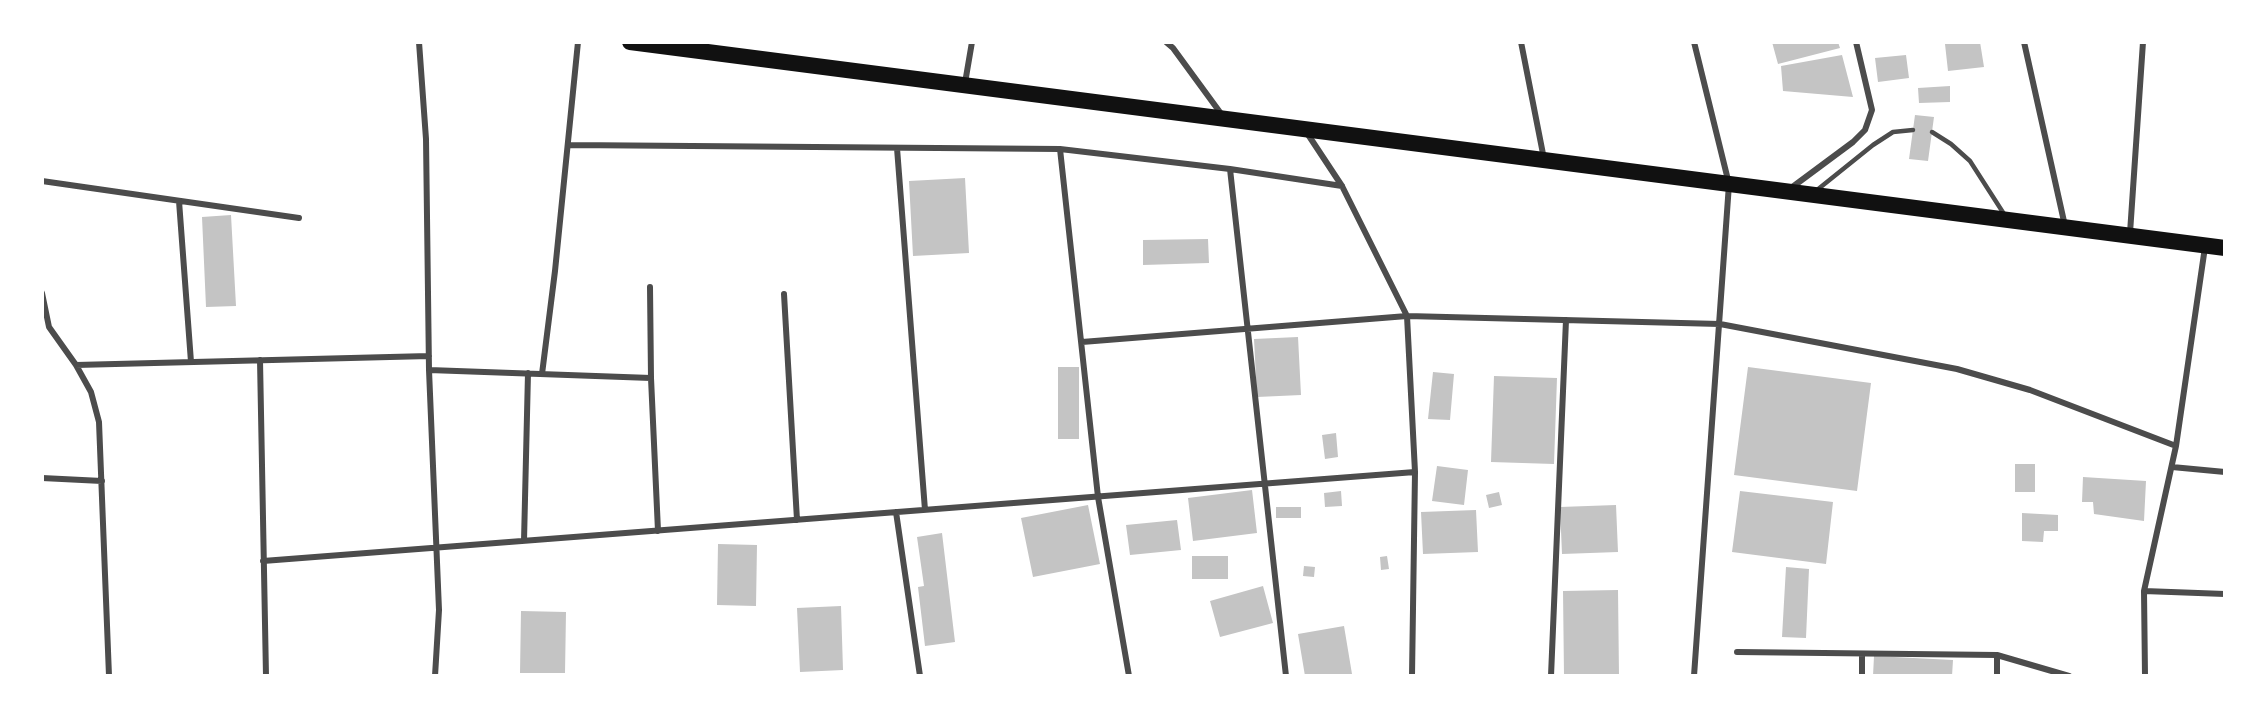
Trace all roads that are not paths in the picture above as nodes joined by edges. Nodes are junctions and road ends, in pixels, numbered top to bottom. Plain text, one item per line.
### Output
1 (419, 42) edge
2 (578, 42) edge
3 (630, 42) edge
4 (972, 42) edge
5 (1166, 42) edge
6 (1521, 42) edge
7 (1694, 42) edge
8 (1857, 42) edge
9 (2024, 42) edge
10 (2144, 42) edge
11 (965, 85) junction
12 (1225, 119) junction
13 (1304, 129) junction
14 (1913, 130) dead end
15 (1932, 132) dead end
16 (569, 144) junction
17 (897, 148) junction
18 (1060, 149) junction
19 (1544, 160) junction
20 (1230, 170) junction
21 (42, 181) edge
22 (1729, 184) junction
23 (1342, 186) junction
24 (1789, 190) junction
25 (1813, 193) junction
26 (179, 201) junction
27 (299, 218) dead end
28 (2007, 219) junction
29 (2065, 227) junction
30 (2130, 236) junction
31 (2205, 245) junction
32 (2225, 248) edge
33 (650, 286) dead end
34 (42, 293) edge
35 (784, 294) dead end
36 (1407, 316) junction
37 (1566, 320) junction
38 (1720, 324) junction
39 (1248, 329) junction
40 (1082, 342) junction
41 (429, 356) junction
42 (260, 360) junction
43 (191, 362) junction
44 (76, 364) junction
45 (429, 370) junction
46 (528, 373) junction
47 (542, 374) junction
48 (651, 378) junction
49 (2176, 446) junction
50 (2172, 467) junction
51 (1415, 472) junction
52 (2225, 472) edge
53 (42, 478) edge
54 (102, 481) junction
55 (1265, 484) junction
56 (1098, 497) junction
57 (925, 510) junction
58 (896, 512) junction
59 (797, 520) junction
60 (658, 531) junction
61 (524, 541) junction
62 (437, 548) junction
63 (263, 561) junction
64 (2144, 591) junction
65 (2225, 594) edge
66 (1737, 652) dead end
67 (1862, 654) junction
68 (1997, 655) junction
69 (109, 676) edge
70 (266, 676) edge
71 (435, 676) edge
72 (920, 676) edge
73 (1129, 676) edge
74 (1286, 676) edge
75 (1412, 676) edge
76 (1551, 676) edge
77 (1694, 676) edge
78 (1862, 676) edge
79 (1997, 676) edge
80 (2069, 676) edge
81 (2145, 676) edge

1 - 41 street
2 - 16 street
3 - 11 highway
4 - 11 street
5 - 12 street
6 - 19 street
7 - 22 street
8 - 24 street
9 - 29 street
10 - 30 street
11 - 12 highway
12 - 13 highway
13 - 19 highway
13 - 23 street
14 - 25 lane
15 - 28 lane
16 - 17 street
16 - 47 street
17 - 18 street
17 - 57 street
18 - 20 street
18 - 40 street
19 - 22 highway
20 - 23 street
20 - 39 street
21 - 26 street
22 - 24 highway
22 - 38 street
23 - 36 street
24 - 25 highway
25 - 28 highway
26 - 27 street
26 - 43 street
28 - 29 highway
29 - 30 highway
30 - 31 highway
31 - 32 highway
31 - 49 street
33 - 48 street
34 - 44 street
35 - 59 street
36 - 37 street
36 - 39 street
36 - 51 street
37 - 38 street
37 - 76 street
38 - 49 street
38 - 77 street
39 - 40 street
39 - 55 street
40 - 56 street
41 - 42 street
41 - 45 street
42 - 43 street
42 - 63 street
43 - 44 street
44 - 54 street
45 - 46 street
45 - 62 street
46 - 47 street
46 - 61 street
47 - 48 street
48 - 60 street
49 - 50 street
50 - 52 street
50 - 64 street
51 - 55 street
51 - 75 street
53 - 54 street
54 - 69 street
55 - 56 street
55 - 74 street
56 - 57 street
56 - 73 street
57 - 58 street
58 - 59 street
58 - 72 street
59 - 60 street
60 - 61 street
61 - 62 street
62 - 63 street
62 - 71 street
63 - 70 street
64 - 65 street
64 - 81 street
66 - 67 street
67 - 68 street
67 - 78 street
68 - 79 street
68 - 80 street

